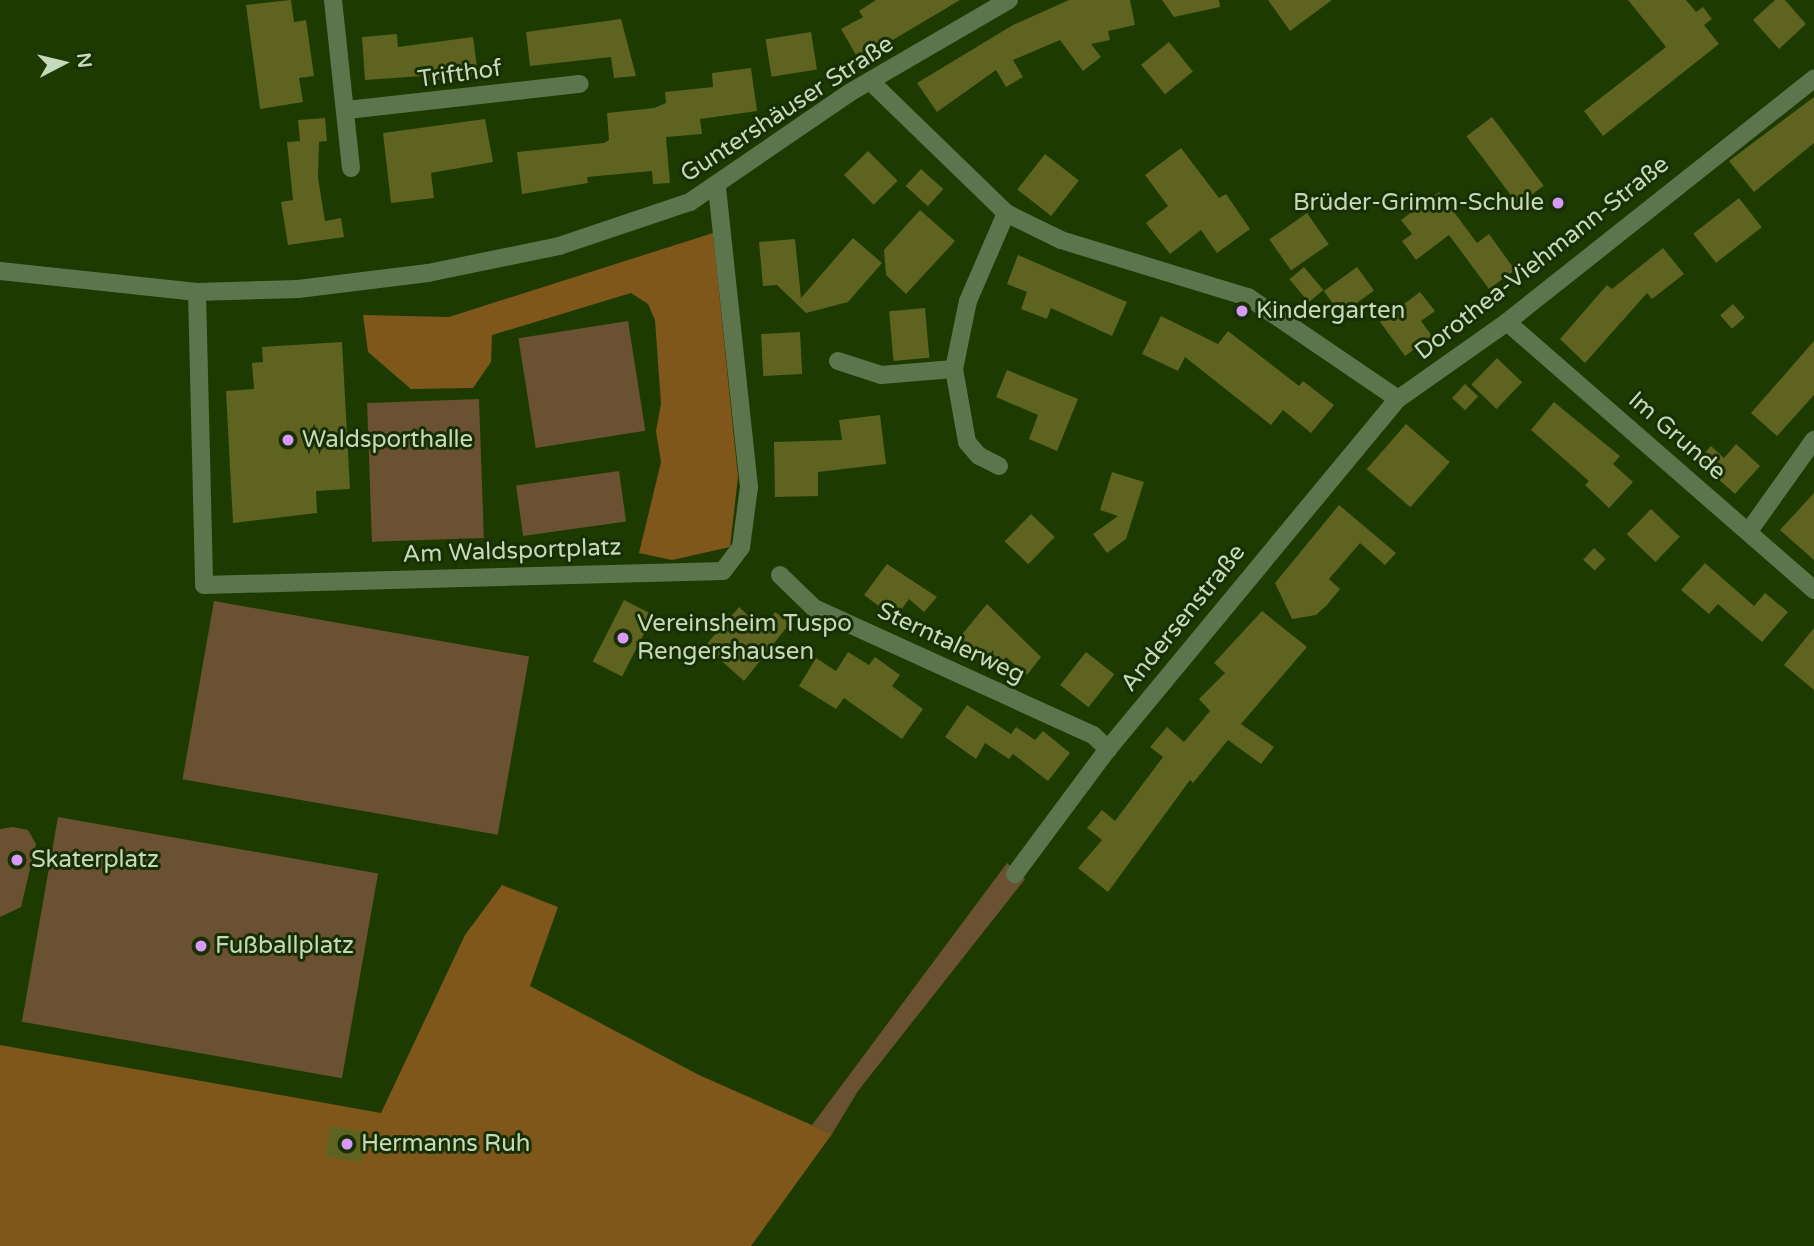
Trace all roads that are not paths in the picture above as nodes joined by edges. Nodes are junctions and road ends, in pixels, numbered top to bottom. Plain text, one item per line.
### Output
1 (333, 0) edge
2 (1009, 0) edge
3 (1814, 79) edge
4 (870, 81) junction
5 (580, 84) dead end
6 (347, 110) junction
7 (351, 168) dead end
8 (717, 186) junction
9 (1006, 213) junction
10 (0, 271) edge
11 (197, 292) junction
12 (1507, 322) junction
13 (838, 361) dead end
14 (954, 369) junction
15 (1398, 399) junction
16 (1814, 440) edge
17 (999, 466) dead end
18 (1749, 531) junction
19 (780, 575) dead end
20 (1814, 590) edge
21 (1108, 748) junction
22 (1015, 874) dead end

1 - 6 street
2 - 4 street, Guntershäuser Straße
3 - 12 street, Dorothea-Viehmann-Straße
4 - 8 street, Guntershäuser Straße
4 - 9 street
5 - 6 street, Trifthof
6 - 7 street
8 - 11 street, Guntershäuser Straße
8 - 11 street, Am Waldsportplatz
9 - 14 street
9 - 15 street
10 - 11 street, Guntershäuser Straße
12 - 15 street, Dorothea-Viehmann-Straße
12 - 18 street, Im Grunde
13 - 14 street
14 - 17 street
15 - 21 street, Andersenstraße
16 - 18 street
18 - 20 street, Im Grunde
19 - 21 street, Sterntalerweg
21 - 22 street, Andersenstraße

